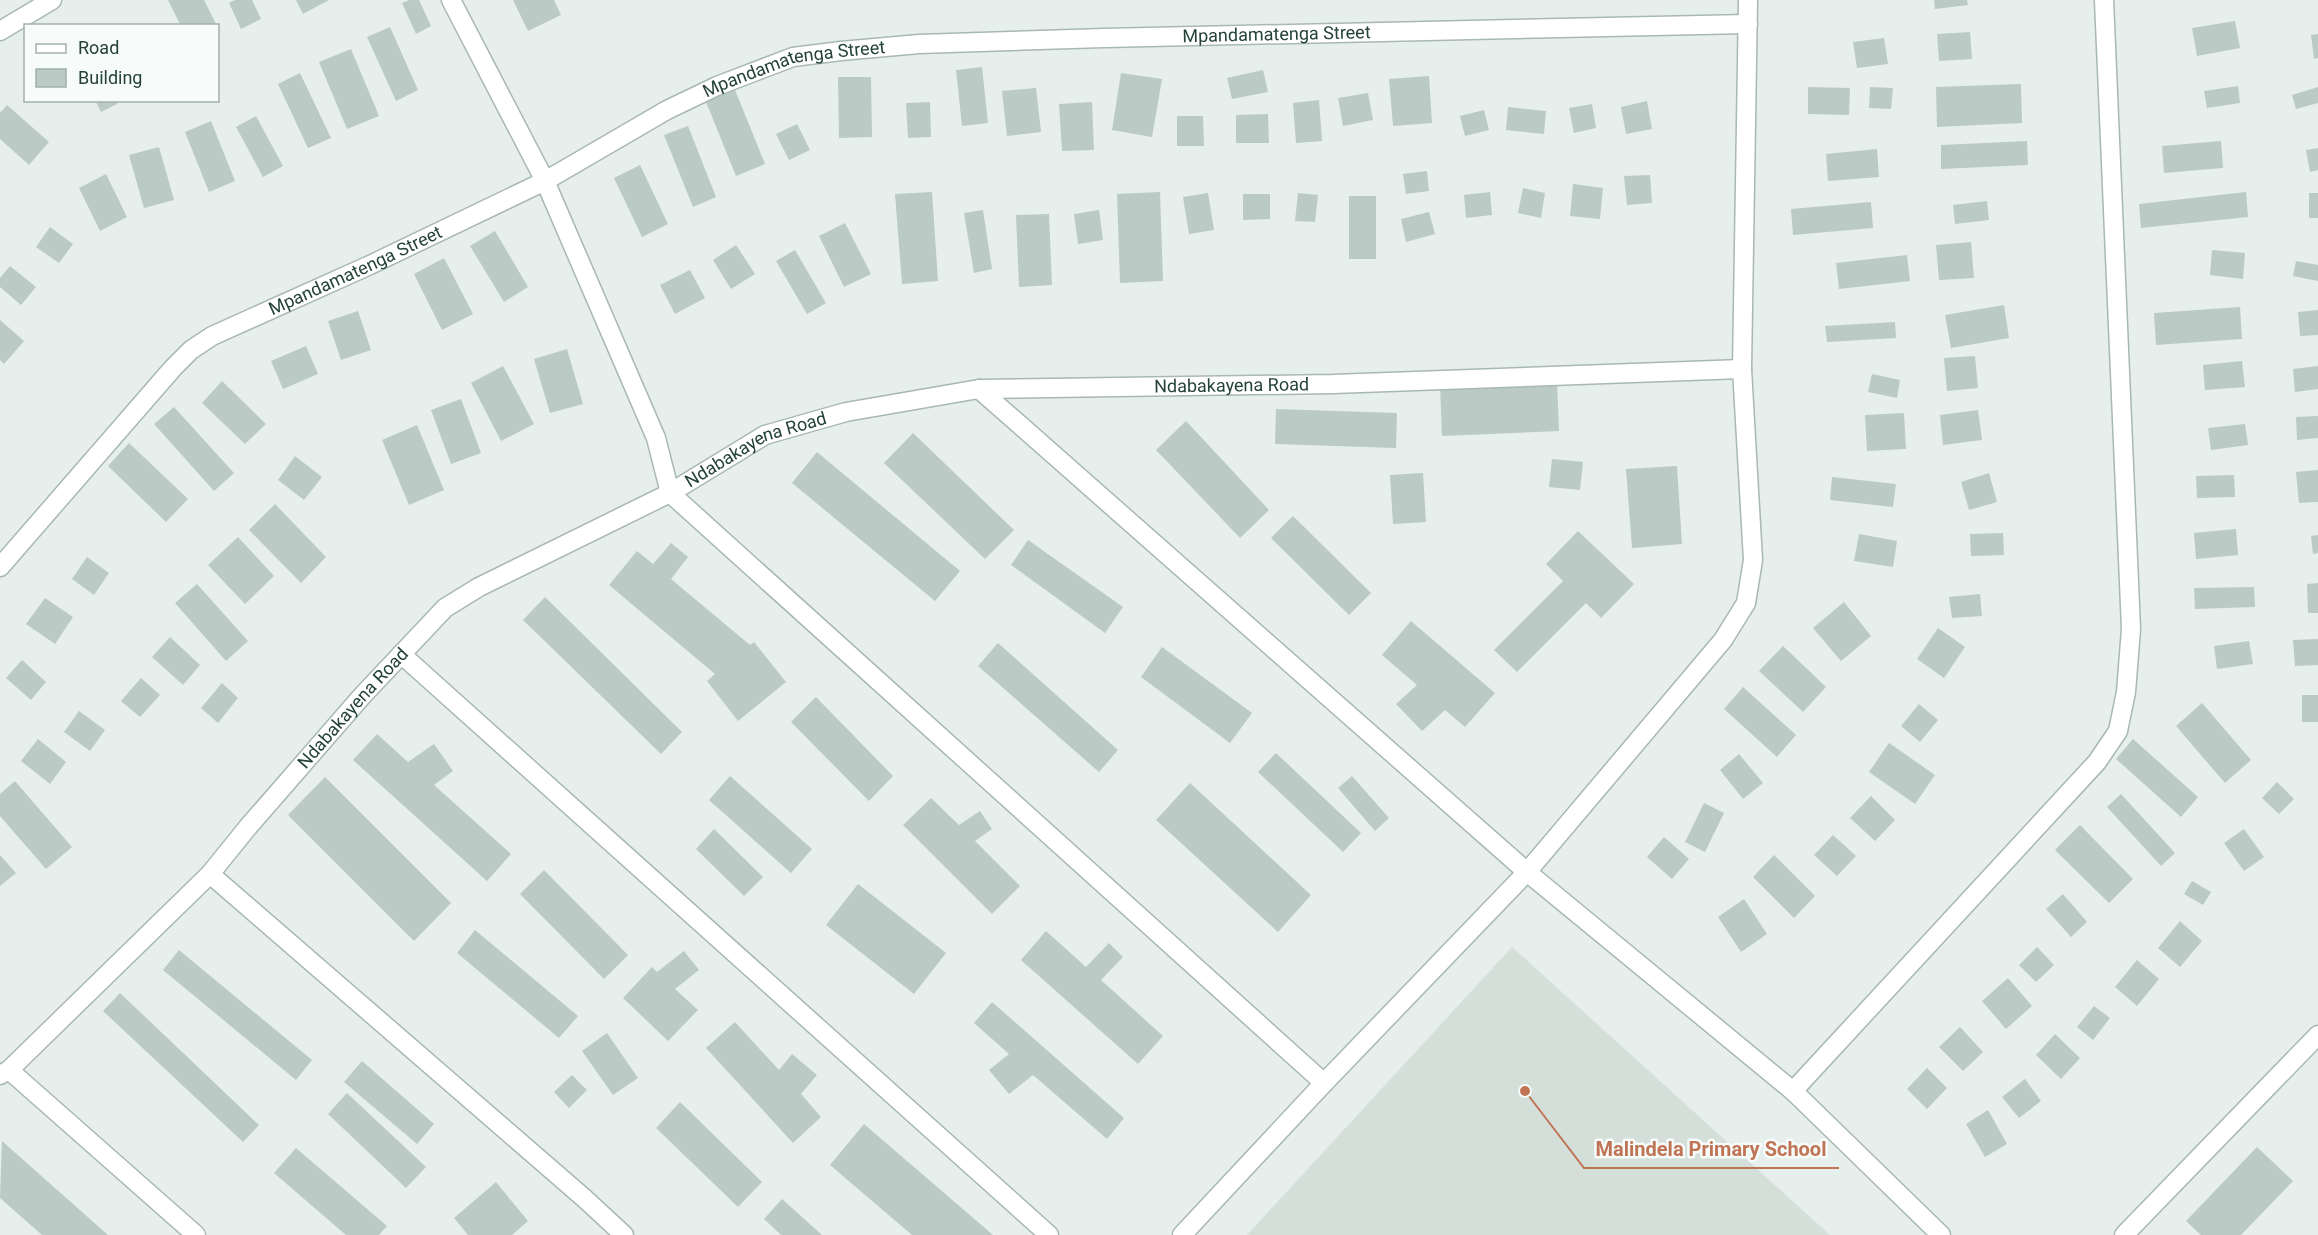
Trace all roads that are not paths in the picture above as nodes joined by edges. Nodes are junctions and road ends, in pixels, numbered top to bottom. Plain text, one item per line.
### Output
1 (52, 0) edge
2 (451, 0) edge
3 (1748, 0) edge
4 (2104, 0) edge
5 (1748, 24) junction
6 (0, 31) edge
7 (545, 181) junction
8 (1742, 369) junction
9 (979, 389) junction
10 (670, 493) junction
11 (0, 567) edge
12 (401, 654) junction
13 (1527, 872) junction
14 (210, 874) junction
15 (2318, 1035) edge
16 (5, 1073) edge
17 (1324, 1083) junction
18 (1793, 1091) junction
19 (196, 1235) edge
20 (624, 1235) edge
21 (1049, 1235) edge
22 (1182, 1235) edge
23 (1941, 1235) edge
24 (2124, 1235) edge

1 - 6 street
2 - 7 street
3 - 5 street
4 - 18 street
5 - 7 street, Mpandamatenga Street
5 - 8 street
7 - 10 street
7 - 11 street, Mpandamatenga Street
8 - 9 street, Ndabakayena Road
8 - 13 street
9 - 10 street, Ndabakayena Road
9 - 13 street
10 - 12 street, Ndabakayena Road
10 - 17 street
12 - 14 street, Ndabakayena Road
12 - 21 street
13 - 17 street
13 - 18 street
14 - 16 street, Ndabakayena Road
14 - 20 street
15 - 24 street
16 - 19 street
17 - 22 street
18 - 23 street

